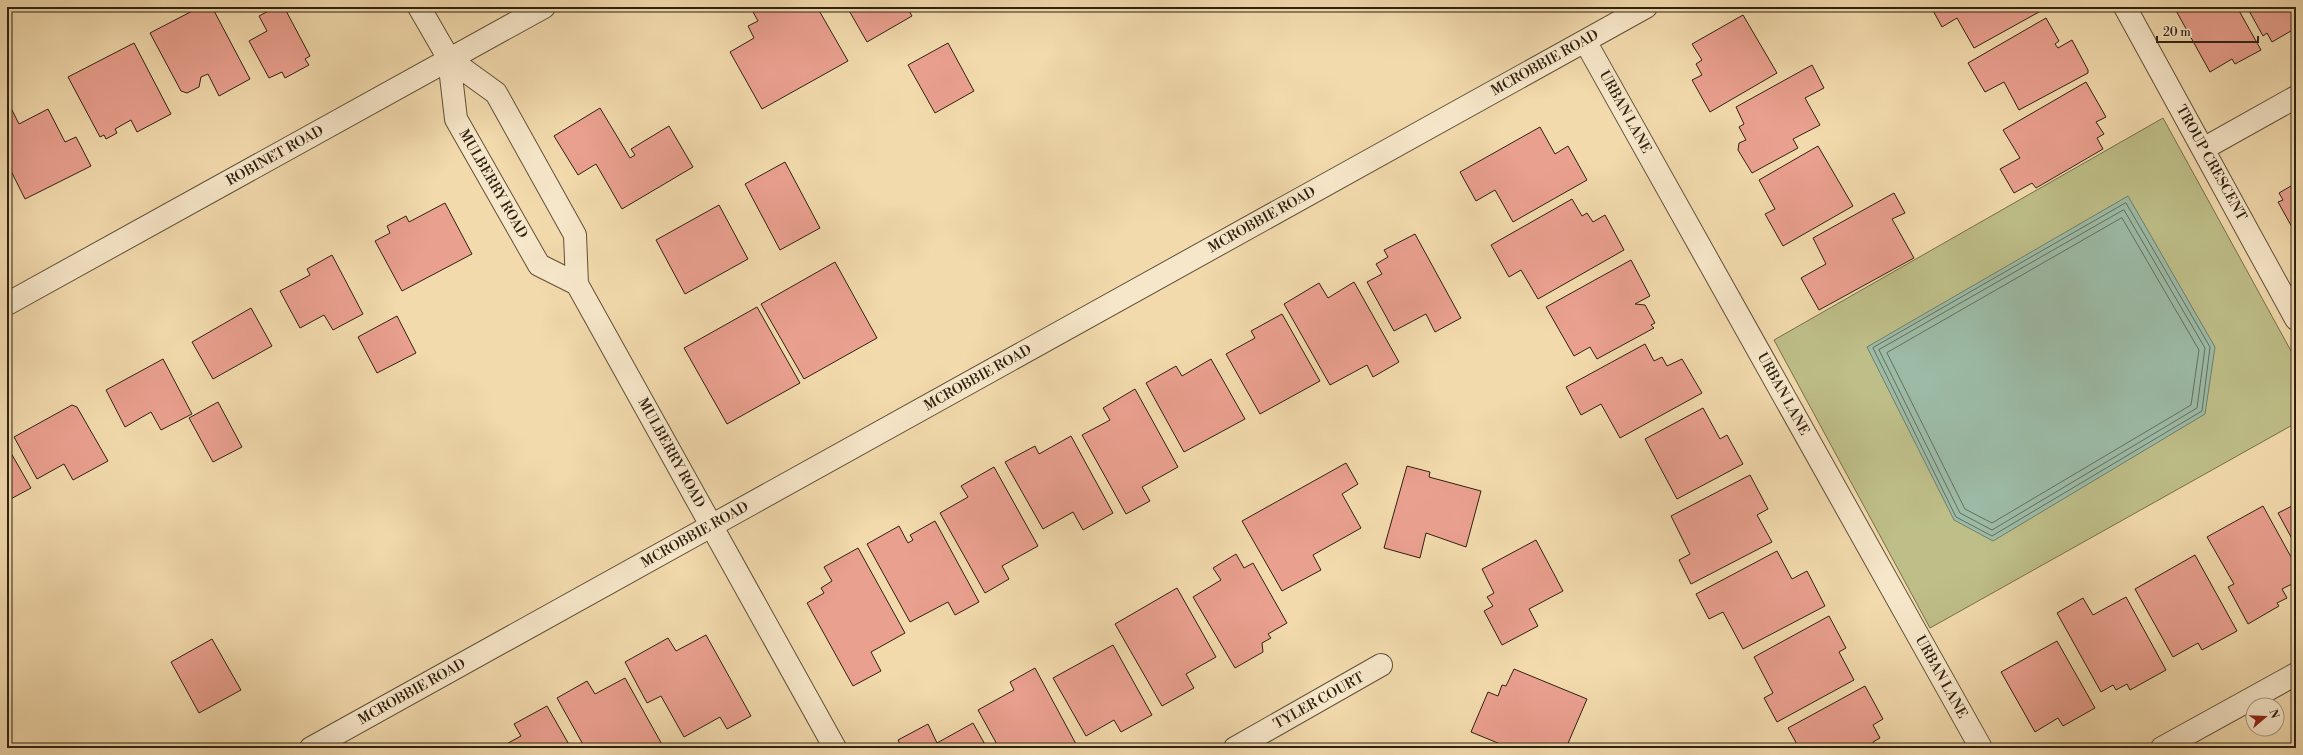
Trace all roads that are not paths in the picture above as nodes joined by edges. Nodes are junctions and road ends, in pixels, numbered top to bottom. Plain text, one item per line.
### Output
1 (419, 7) edge
2 (544, 7) edge
3 (1646, 7) edge
4 (2125, 7) edge
5 (1585, 41) junction
6 (449, 59) junction
7 (2296, 97) edge
8 (2203, 149) junction
9 (577, 284) junction
10 (7, 304) edge
11 (2296, 319) edge
12 (712, 526) junction
13 (1381, 665) dead end
14 (2296, 674) edge
15 (311, 748) edge
16 (835, 748) edge
17 (1235, 748) edge
18 (1981, 748) edge
19 (2162, 748) edge

1 - 6 street, MULBERRY ROAD
2 - 6 street, ROBINET ROAD
3 - 5 street, MCROBBIE ROAD
4 - 8 street, TROUP CRESCENT
5 - 12 street, MCROBBIE ROAD
5 - 18 street, URBAN LANE
6 - 9 street, MULBERRY ROAD
6 - 9 street, MULBERRY ROAD
6 - 10 street, ROBINET ROAD
7 - 8 street
8 - 11 street, TROUP CRESCENT
9 - 12 street, MULBERRY ROAD
12 - 15 street, MCROBBIE ROAD
12 - 16 street, MULBERRY ROAD
13 - 17 street, TYLER COURT
14 - 19 street

